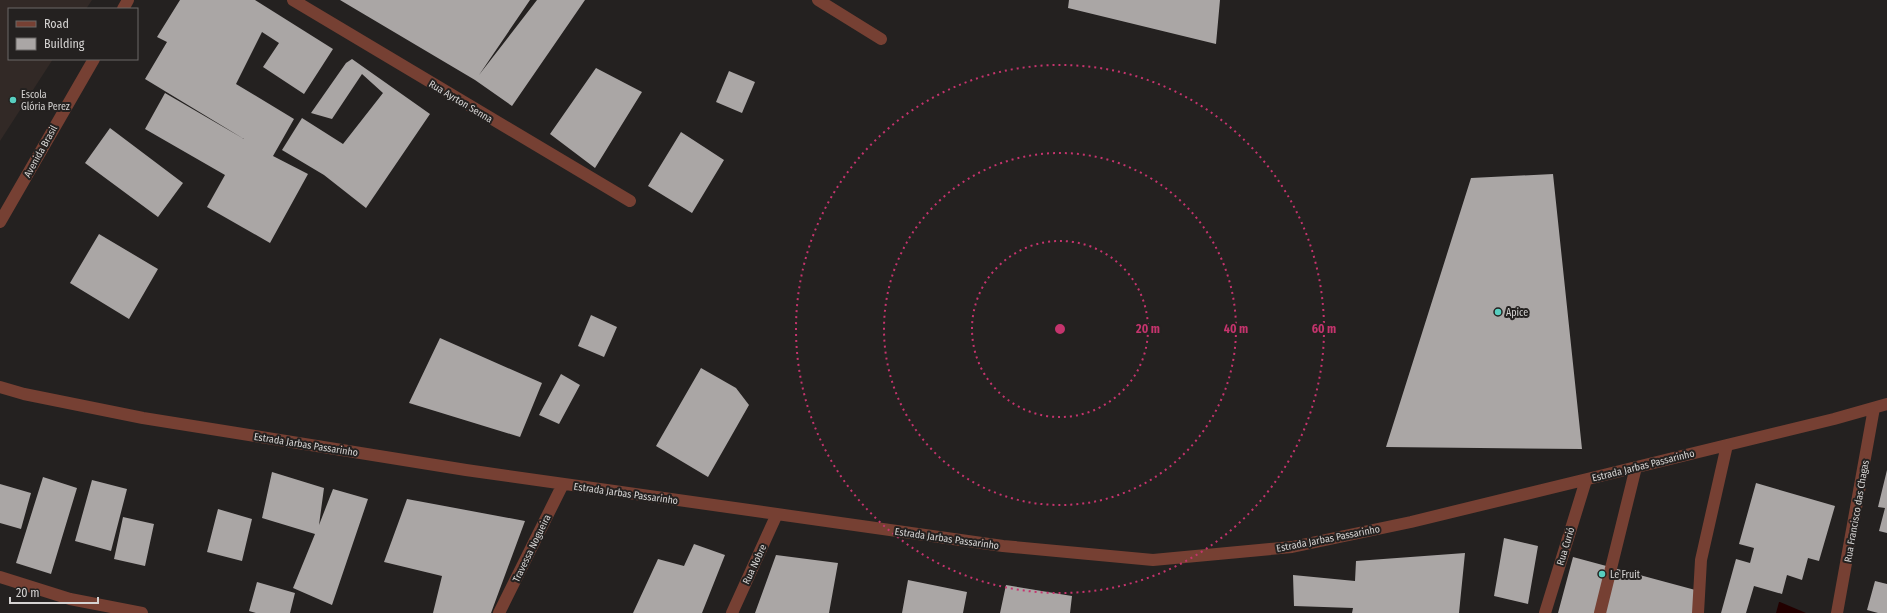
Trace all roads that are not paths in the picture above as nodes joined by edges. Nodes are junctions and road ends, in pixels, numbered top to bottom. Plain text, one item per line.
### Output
1 (293, 0) edge
2 (818, 0) edge
3 (881, 39) dead end
4 (93, 60) edge
5 (630, 201) dead end
6 (0, 222) edge
7 (0, 387) edge
8 (1887, 404) edge
9 (1874, 408) junction
10 (1727, 445) junction
11 (1636, 467) junction
12 (1586, 480) junction
13 (563, 484) junction
14 (777, 514) junction
15 (0, 577) edge
16 (142, 613) edge
17 (499, 613) edge
18 (732, 613) edge
19 (1545, 613) edge
20 (1600, 613) edge
21 (1698, 613) edge
22 (1837, 613) edge

1 - 5 street, Rua Ayrton Senna
2 - 3 street
4 - 6 street, Avenida Brasil
7 - 13 street, Estrada Jarbas Passarinho
8 - 9 street, Estrada Jarbas Passarinho
9 - 10 street, Estrada Jarbas Passarinho
9 - 22 street, Rua Francisco das Chagas
10 - 11 street, Estrada Jarbas Passarinho
10 - 21 street
11 - 12 street, Estrada Jarbas Passarinho
11 - 20 street
12 - 14 street, Estrada Jarbas Passarinho
12 - 19 street, Rua Curió
13 - 14 street, Estrada Jarbas Passarinho
13 - 17 street, Travessa Nogueira
14 - 18 street, Rua Nobre
15 - 16 street

